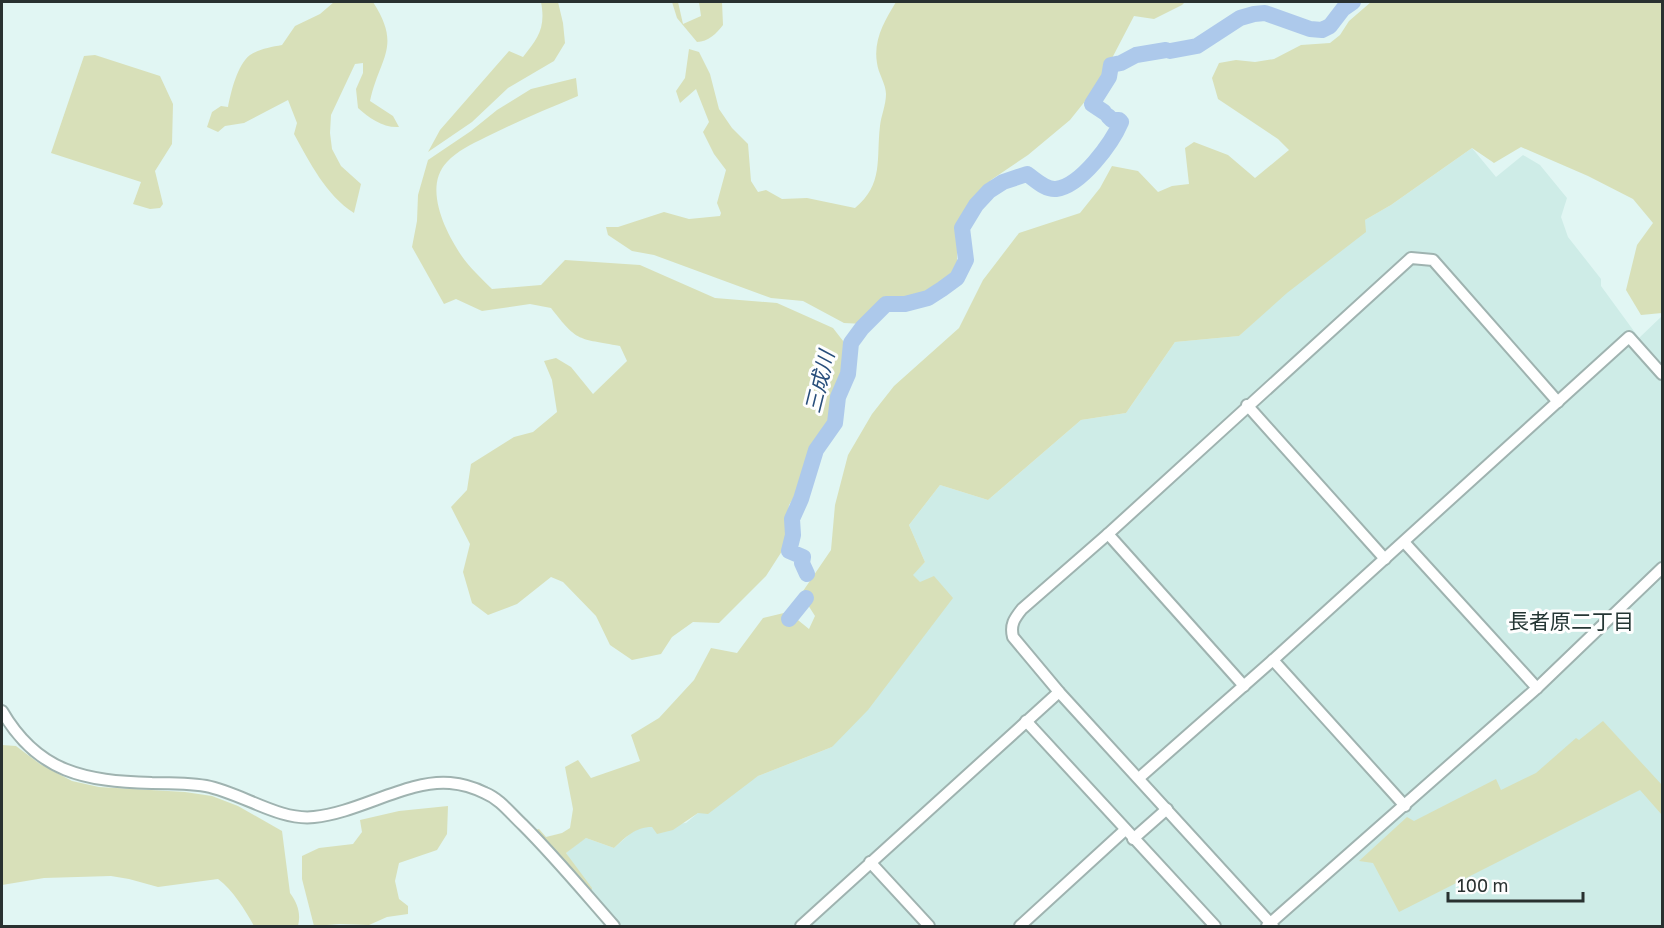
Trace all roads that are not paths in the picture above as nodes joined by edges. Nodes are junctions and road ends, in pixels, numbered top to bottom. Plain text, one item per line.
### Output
1 (1662, 374) edge
2 (1558, 402) junction
3 (1247, 405) junction
4 (1108, 534) junction
5 (1404, 542) junction
6 (1385, 559) junction
7 (1662, 568) edge
8 (1273, 660) junction
9 (1244, 686) junction
10 (1537, 688) junction
11 (1059, 692) junction
12 (2, 711) edge
13 (1026, 721) junction
14 (1139, 778) junction
15 (1405, 806) junction
16 (1167, 810) junction
17 (1125, 830) junction
18 (1133, 839) junction
19 (870, 862) junction
20 (1270, 926) edge
21 (614, 927) edge
22 (801, 927) edge
23 (929, 927) edge
24 (1020, 927) edge
25 (1215, 927) edge

1 - 2 street
2 - 3 street
2 - 5 street
3 - 4 street
3 - 6 street
4 - 9 street
4 - 11 street
5 - 6 street
5 - 10 street
6 - 8 street
7 - 10 street
8 - 9 street
8 - 15 street
9 - 14 street
10 - 15 street
11 - 13 street
11 - 14 street
12 - 21 street
13 - 17 street
13 - 19 street
14 - 16 street
15 - 20 street
16 - 18 street
16 - 20 street
17 - 18 street
17 - 24 street
18 - 25 street
19 - 22 street
19 - 23 street

